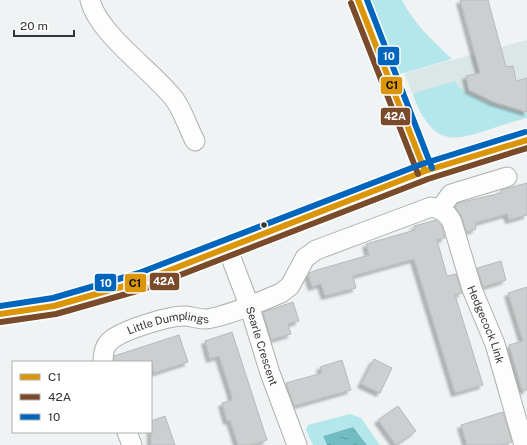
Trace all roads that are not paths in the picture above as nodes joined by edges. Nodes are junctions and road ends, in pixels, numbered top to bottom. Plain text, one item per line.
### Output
1 (90, 0) edge
2 (358, 0) edge
3 (527, 140) edge
4 (195, 141) dead end
5 (425, 171) junction
6 (508, 177) dead end
7 (440, 209) junction
8 (227, 247) junction
9 (249, 306) junction
10 (0, 314) edge
11 (103, 361) edge
12 (127, 433) edge
13 (132, 445) edge
14 (297, 445) edge
15 (524, 445) edge

1 - 4 street
2 - 5 street
3 - 5 street
5 - 8 street
6 - 7 street
7 - 9 street
7 - 15 street, Hedgecock Link
8 - 9 street, Searle Crescent
8 - 10 street
9 - 11 street, Little Dumplings
9 - 14 street, Searle Crescent
12 - 13 street

